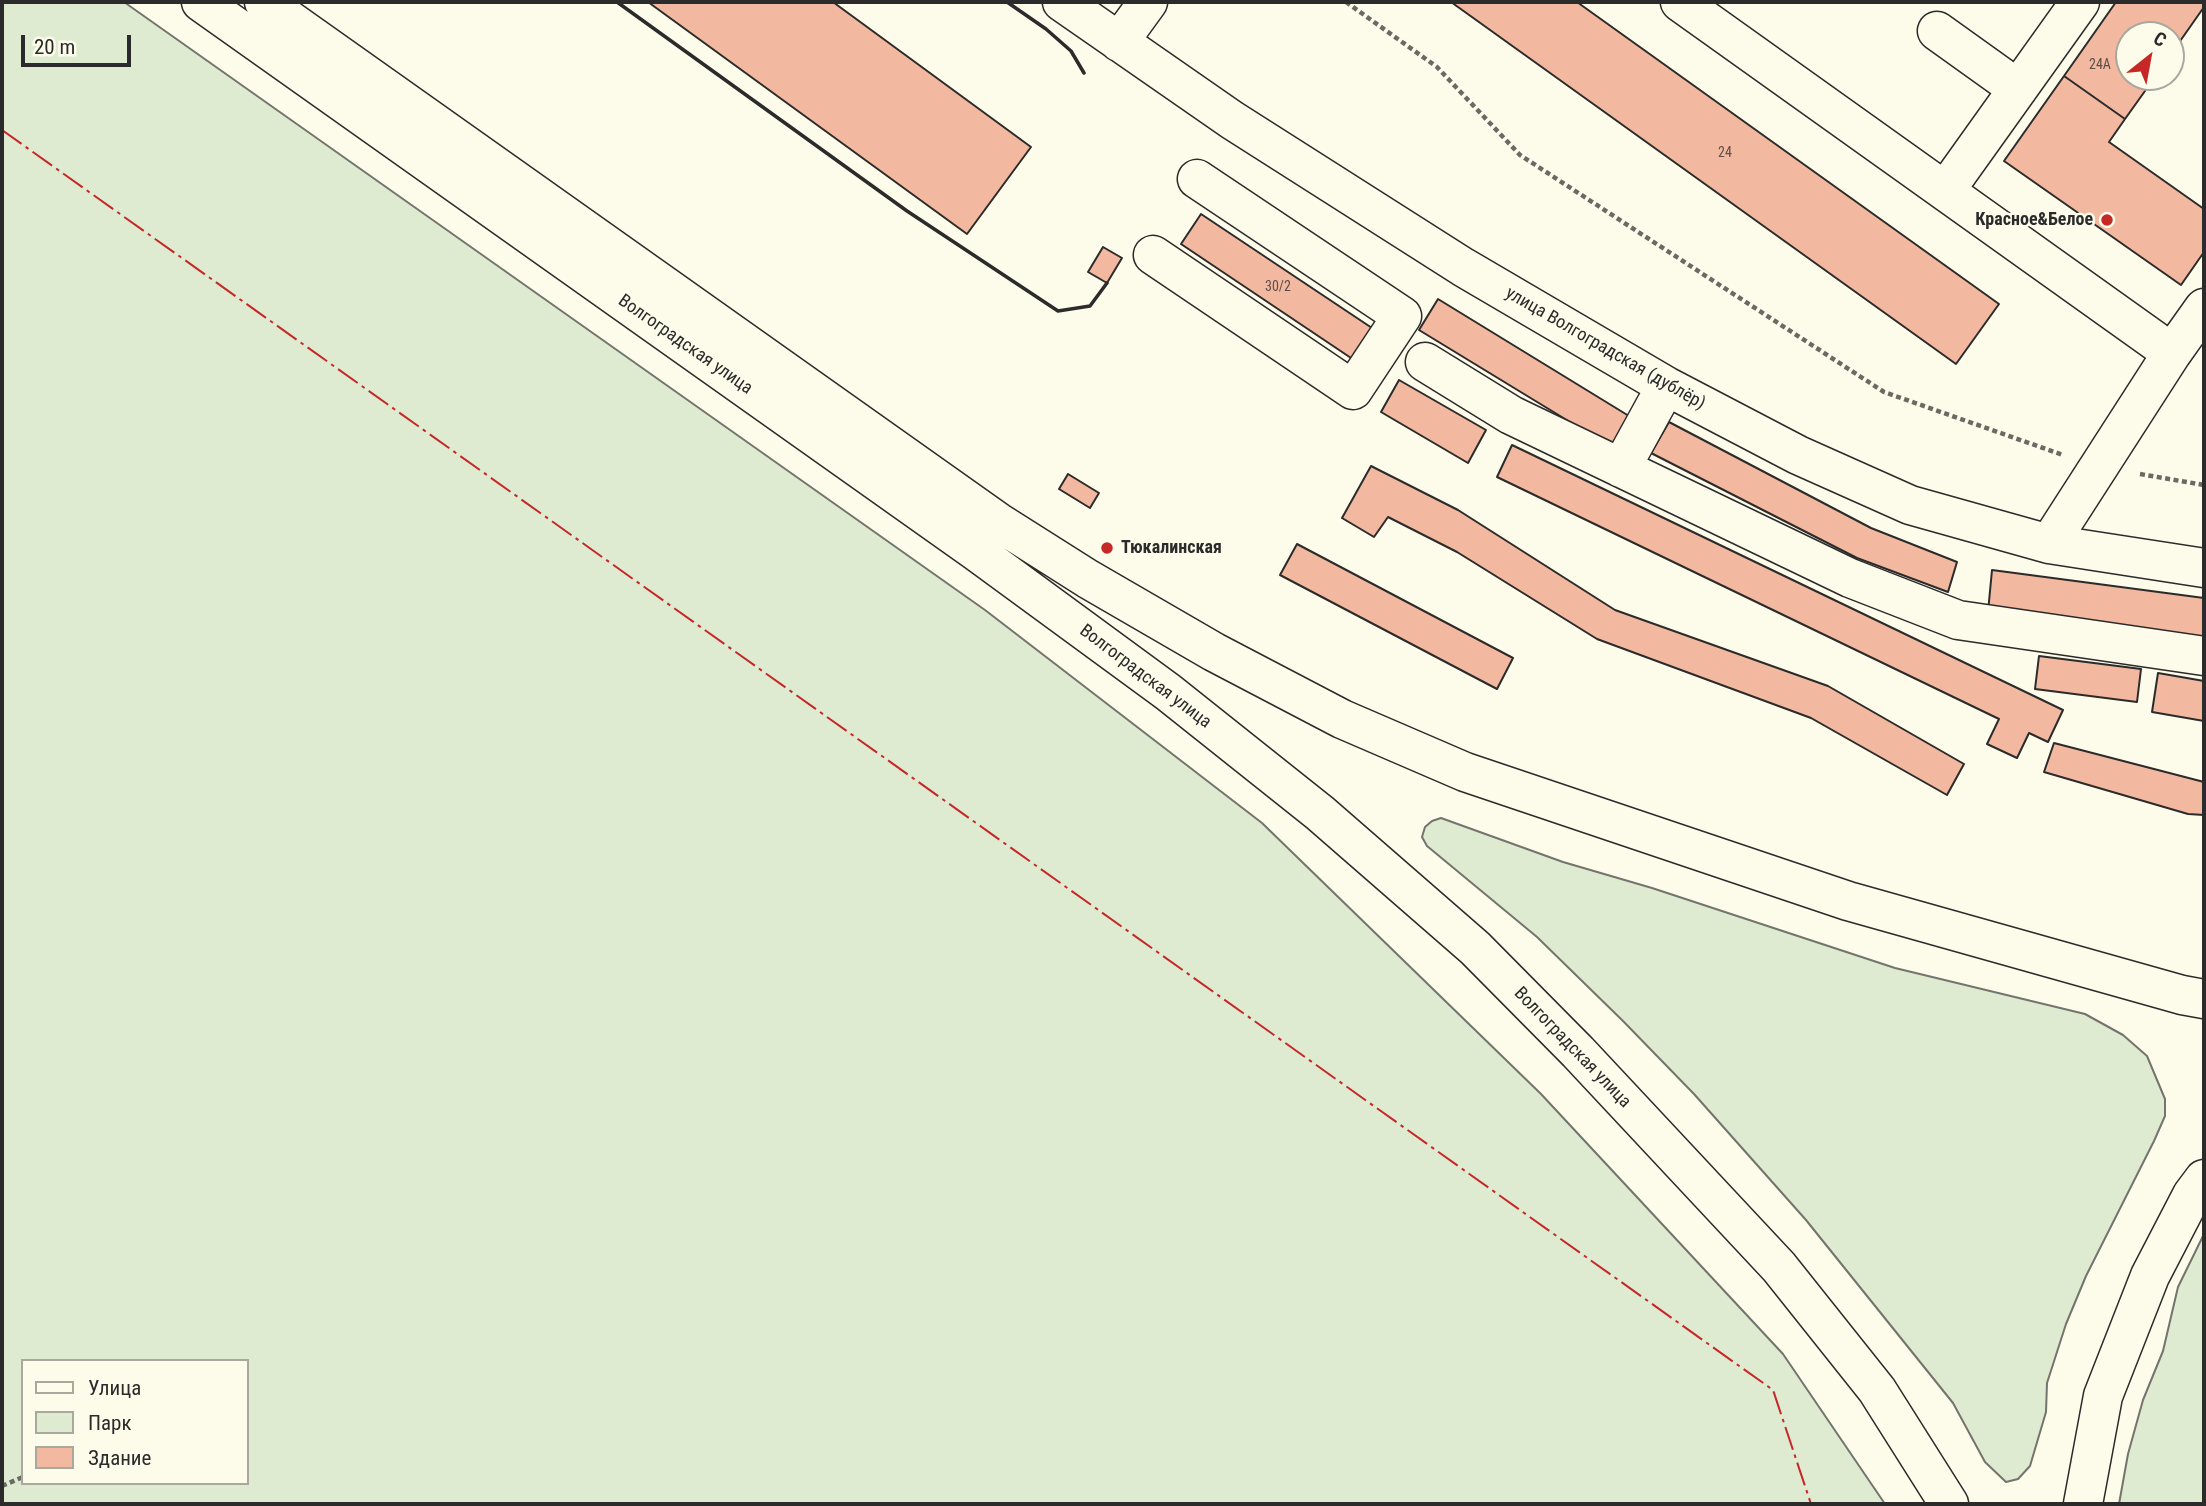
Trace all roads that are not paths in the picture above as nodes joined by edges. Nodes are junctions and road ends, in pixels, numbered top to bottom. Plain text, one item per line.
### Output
1 (201, 2) edge
2 (264, 2) edge
3 (1062, 2) edge
4 (1148, 2) edge
5 (1680, 2) edge
6 (2080, 2) edge
7 (1937, 31) dead end
8 (1119, 42) junction
9 (2018, 89) junction
10 (1197, 179) dead end
11 (1945, 191) junction
12 (1153, 255) dead end
13 (2204, 308) edge
14 (2172, 353) junction
15 (1425, 362) dead end
16 (1666, 386) junction
17 (1621, 468) junction
18 (2049, 544) junction
19 (2204, 568) edge
20 (2204, 656) edge
21 (2204, 999) edge
22 (2204, 1179) edge
23 (1949, 1504) edge
24 (2083, 1504) edge

1 - 23 main road, Волгоградская улица
2 - 21 main road, Волгоградская улица
3 - 8 main road, улица Волгоградская (дублёр)
4 - 8 main road
5 - 11 main road
6 - 9 main road
7 - 9 main road
8 - 16 main road, улица Волгоградская (дублёр)
9 - 11 main road
10 - 12 main road
11 - 14 main road
13 - 14 main road
14 - 18 main road
15 - 17 main road
16 - 17 main road
16 - 18 main road, улица Волгоградская (дублёр)
17 - 20 main road
18 - 19 main road, улица Волгоградская (дублёр)
22 - 24 main road

